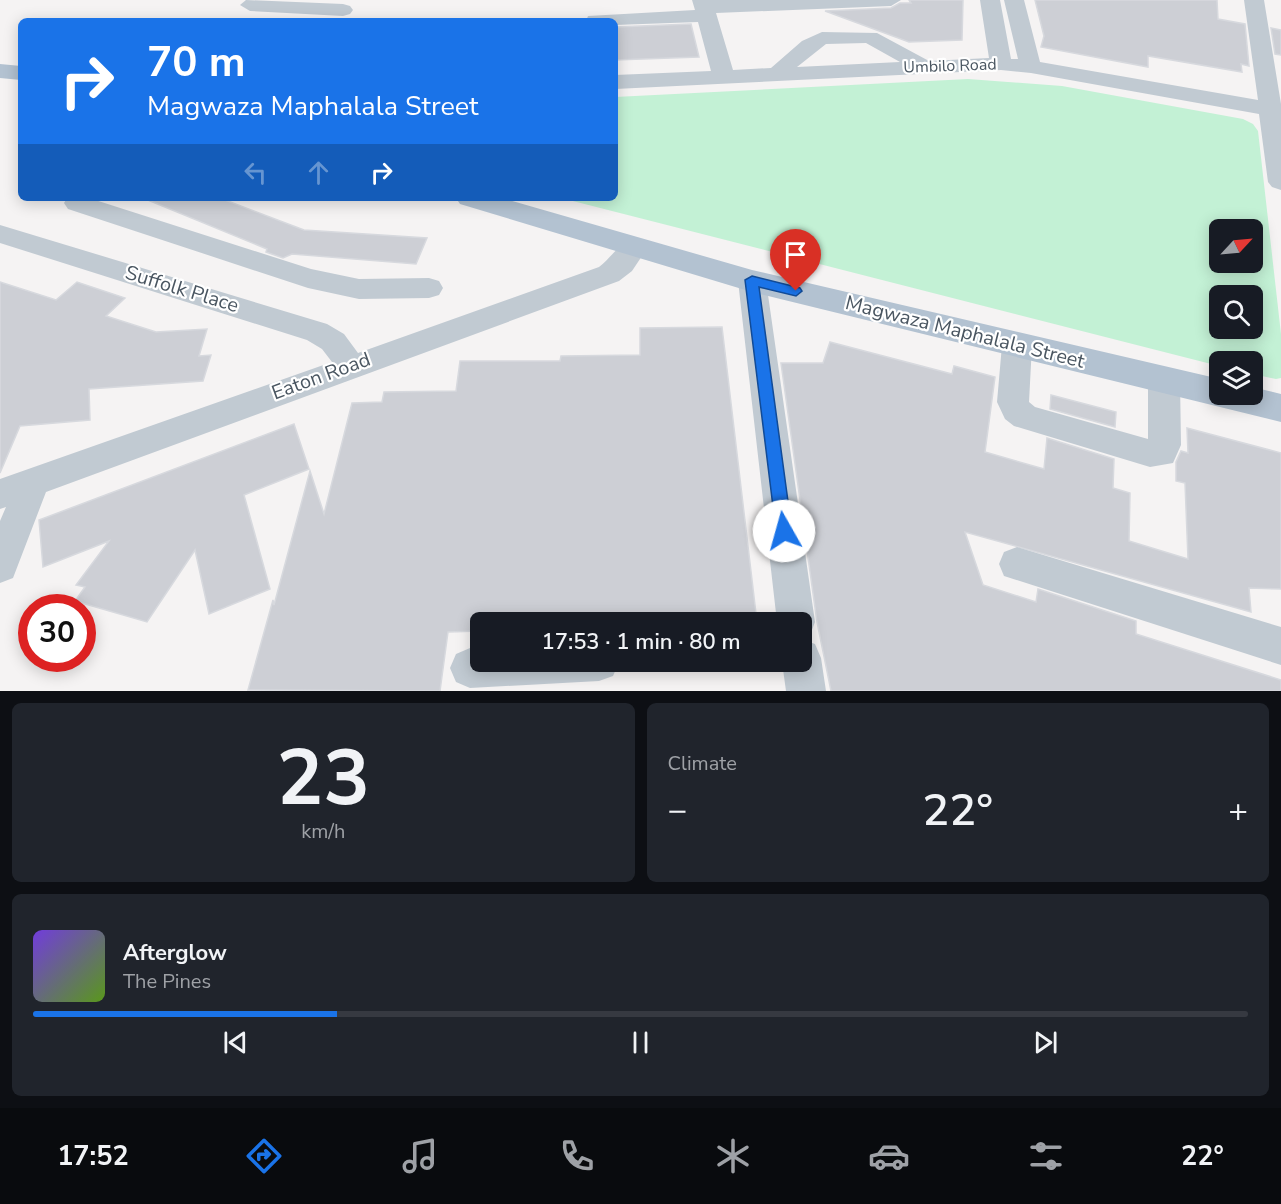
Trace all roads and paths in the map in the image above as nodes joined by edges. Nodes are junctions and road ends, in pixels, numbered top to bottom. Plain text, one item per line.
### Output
1 (891, 0) edge
2 (1254, 0) edge
3 (990, 1) edge
4 (1015, 2) edge
5 (704, 8) edge
6 (247, 9) edge
7 (637, 9) edge
8 (343, 10) dead end
9 (603, 18) edge
10 (1000, 64) junction
11 (924, 67) junction
12 (1031, 67) junction
13 (0, 71) edge
14 (18, 73) edge
15 (777, 74) junction
16 (724, 77) junction
17 (618, 82) edge
18 (1276, 110) edge
19 (1281, 182) edge
20 (480, 201) edge
21 (77, 203) dead end
22 (0, 234) edge
23 (634, 247) junction
24 (308, 278) junction
25 (752, 280) junction
26 (429, 288) dead end
27 (280, 320) junction
28 (1017, 345) junction
29 (350, 366) junction
30 (1164, 380) junction
31 (1209, 391) edge
32 (1263, 404) edge
33 (1281, 408) edge
34 (33, 482) junction
35 (0, 494) edge
36 (1017, 564) dead end
37 (0, 566) edge
38 (795, 612) edge
39 (1281, 646) edge
40 (803, 672) edge
41 (806, 691) edge

1 - 5 street
2 - 18 street
3 - 4 street
3 - 10 street
4 - 12 street
5 - 7 street
5 - 16 street
6 - 8 street
7 - 9 street
10 - 11 street, Umbilo Road
10 - 12 street, Umbilo Road
11 - 15 street, Umbilo Road
11 - 15 street
12 - 18 street, Umbilo Road
13 - 14 main road
15 - 16 street, Umbilo Road
16 - 17 street, Umbilo Road
18 - 19 street
20 - 23 main road, Magwaza Maphalala Street
21 - 24 street
22 - 27 street, Suffolk Place
23 - 25 main road, Magwaza Maphalala Street
23 - 29 street, Eaton Road
24 - 26 street
24 - 27 street
25 - 28 main road, Magwaza Maphalala Street
25 - 38 street
27 - 29 street, Suffolk Place
28 - 30 main road, Magwaza Maphalala Street
28 - 30 street
29 - 34 street, Eaton Road
30 - 31 main road, Magwaza Maphalala Street
32 - 33 main road, Magwaza Maphalala Street
34 - 35 street, Eaton Road
34 - 37 street
36 - 39 street
40 - 41 street

